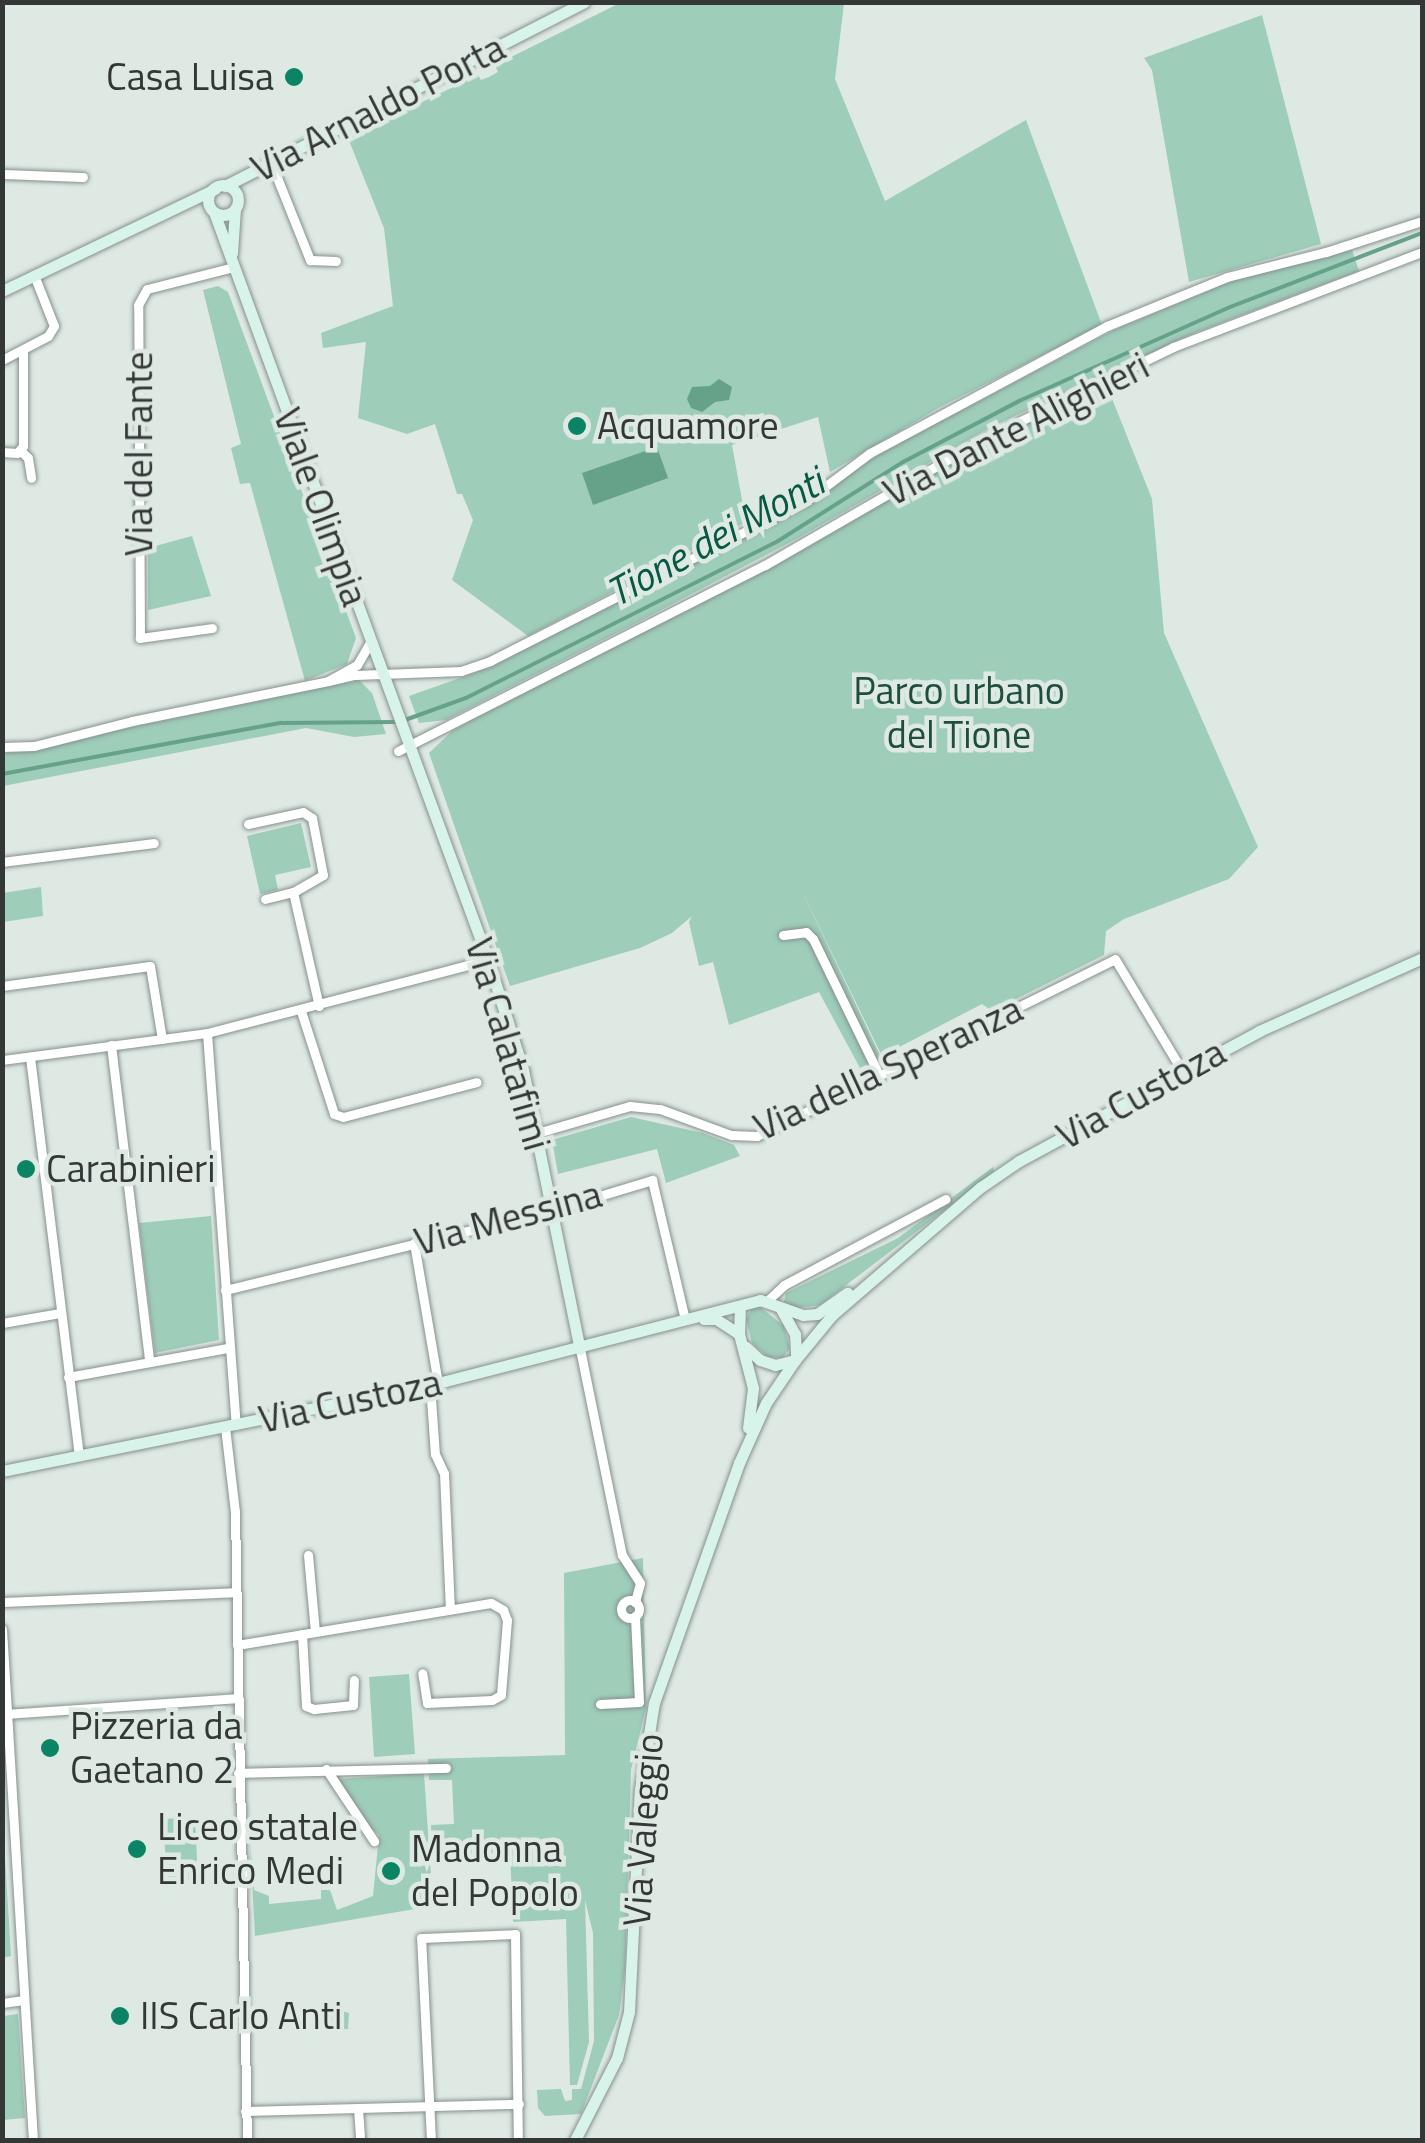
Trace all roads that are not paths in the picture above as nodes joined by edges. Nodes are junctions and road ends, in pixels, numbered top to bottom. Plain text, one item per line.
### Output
1 (584, 2) edge
2 (266, 162) junction
3 (2, 174) edge
4 (83, 177) dead end
5 (220, 187) junction
6 (236, 205) junction
7 (176, 207) junction
8 (212, 210) junction
9 (1422, 220) edge
10 (1422, 252) edge
11 (336, 262) dead end
12 (233, 267) junction
13 (34, 275) junction
14 (2, 291) edge
15 (23, 350) junction
16 (2, 360) edge
17 (20, 450) junction
18 (2, 452) edge
19 (31, 478) dead end
20 (212, 628) dead end
21 (371, 641) junction
22 (383, 675) junction
23 (328, 681) junction
24 (2, 747) edge
25 (404, 749) junction
26 (248, 824) dead end
27 (154, 843) dead end
28 (2, 862) edge
29 (294, 892) junction
30 (264, 899) dead end
31 (783, 935) dead end
32 (1422, 958) edge
33 (488, 960) junction
34 (2, 986) edge
35 (319, 1006) junction
36 (301, 1011) junction
37 (207, 1033) junction
38 (162, 1038) junction
39 (111, 1045) junction
40 (30, 1057) junction
41 (2, 1060) edge
42 (1178, 1064) dead end
43 (880, 1077) junction
44 (477, 1082) dead end
45 (536, 1132) junction
46 (946, 1199) dead end
47 (550, 1211) junction
48 (414, 1243) junction
49 (884, 1270) junction
50 (225, 1290) junction
51 (767, 1301) junction
52 (740, 1306) junction
53 (781, 1309) junction
54 (60, 1313) junction
55 (690, 1319) junction
56 (2, 1323) edge
57 (741, 1339) junction
58 (228, 1348) junction
59 (580, 1350) junction
60 (795, 1360) junction
61 (149, 1361) junction
62 (68, 1377) junction
63 (434, 1384) junction
64 (231, 1426) junction
65 (78, 1455) junction
66 (739, 1464) junction
67 (2, 1471) edge
68 (308, 1555) dead end
69 (236, 1592) junction
70 (2, 1602) edge
71 (450, 1610) junction
72 (2, 1629) edge
73 (314, 1632) junction
74 (302, 1634) junction
75 (237, 1644) junction
76 (422, 1673) dead end
77 (354, 1680) dead end
78 (238, 1698) junction
79 (600, 1704) dead end
80 (6, 1714) junction
81 (446, 1768) dead end
82 (326, 1769) junction
83 (238, 1773) junction
84 (374, 1841) dead end
85 (24, 2000) junction
86 (2, 2003) edge
87 (519, 2104) junction
88 (430, 2106) junction
89 (358, 2108) junction
90 (246, 2111) junction
91 (33, 2140) edge
92 (246, 2140) edge
93 (360, 2140) edge
94 (431, 2140) edge
95 (518, 2140) edge
96 (575, 2140) edge

1 - 2 main road, Via Arnaldo Porta
2 - 5 main road, Via Arnaldo Porta
2 - 6 main road
2 - 11 street
3 - 4 street
5 - 6 main road
5 - 7 main road, Via Arnaldo Porta
5 - 8 main road
6 - 8 main road
6 - 12 main road, Viale Olimpia
7 - 8 main road, Via Arnaldo Porta
7 - 13 main road, Via Arnaldo Porta
8 - 12 main road, Viale Olimpia
9 - 22 street
10 - 25 street, Via Dante Alighieri
12 - 20 street, Via del Fante
12 - 21 main road, Viale Olimpia
13 - 14 main road, Via Arnaldo Porta
13 - 15 street
15 - 16 street
15 - 17 street
17 - 18 street
17 - 19 street
21 - 22 main road, Viale Olimpia
21 - 23 street
22 - 23 street
22 - 25 main road, Viale Olimpia
23 - 24 street
25 - 33 main road, Via Calatafimi
26 - 29 street
27 - 28 street
29 - 30 street
29 - 35 street
31 - 43 street
32 - 49 main road, Via Custoza
33 - 35 street
33 - 45 main road, Via Calatafimi
34 - 38 street
35 - 36 street
36 - 37 street
36 - 44 street
37 - 38 street
37 - 50 street
38 - 39 street
39 - 40 street
39 - 61 street
40 - 41 street
40 - 54 street
42 - 43 street, Via della Speranza
43 - 45 street, Via della Speranza
45 - 47 main road, Via Calatafimi
46 - 51 street, Via Custoza
47 - 48 street, Via Messina
47 - 55 street, Via Messina
47 - 59 main road, Via Calatafimi
48 - 50 street, Via Messina
48 - 63 street
49 - 53 main road, Via Custoza
49 - 60 main road, Via Custoza
50 - 58 street
51 - 52 main road, Via Custoza
51 - 53 main road
52 - 55 main road, Via Custoza
52 - 57 main road
53 - 60 main road
54 - 56 street
54 - 62 street
55 - 57 main road
55 - 59 main road, Via Custoza
57 - 60 main road
57 - 66 main road
58 - 61 street
58 - 64 street
59 - 63 main road, Via Custoza
59 - 79 street
60 - 66 main road, Via Custoza
61 - 62 street
62 - 65 street
63 - 64 main road, Via Custoza
63 - 71 street
64 - 65 main road, Via Custoza
64 - 69 street
65 - 67 main road, Via Custoza
66 - 96 main road, Via Valeggio
68 - 73 street
69 - 70 street
69 - 75 street
71 - 73 street
71 - 76 street
72 - 80 street
73 - 74 street
74 - 75 street
74 - 77 street
75 - 78 street
78 - 80 street
78 - 83 street
80 - 85 street
81 - 82 street
82 - 83 street
82 - 84 street
83 - 90 street
85 - 86 street
85 - 91 street
87 - 88 street
87 - 88 street
87 - 95 street
88 - 89 street
88 - 94 street
89 - 90 street
89 - 93 street
90 - 92 street

